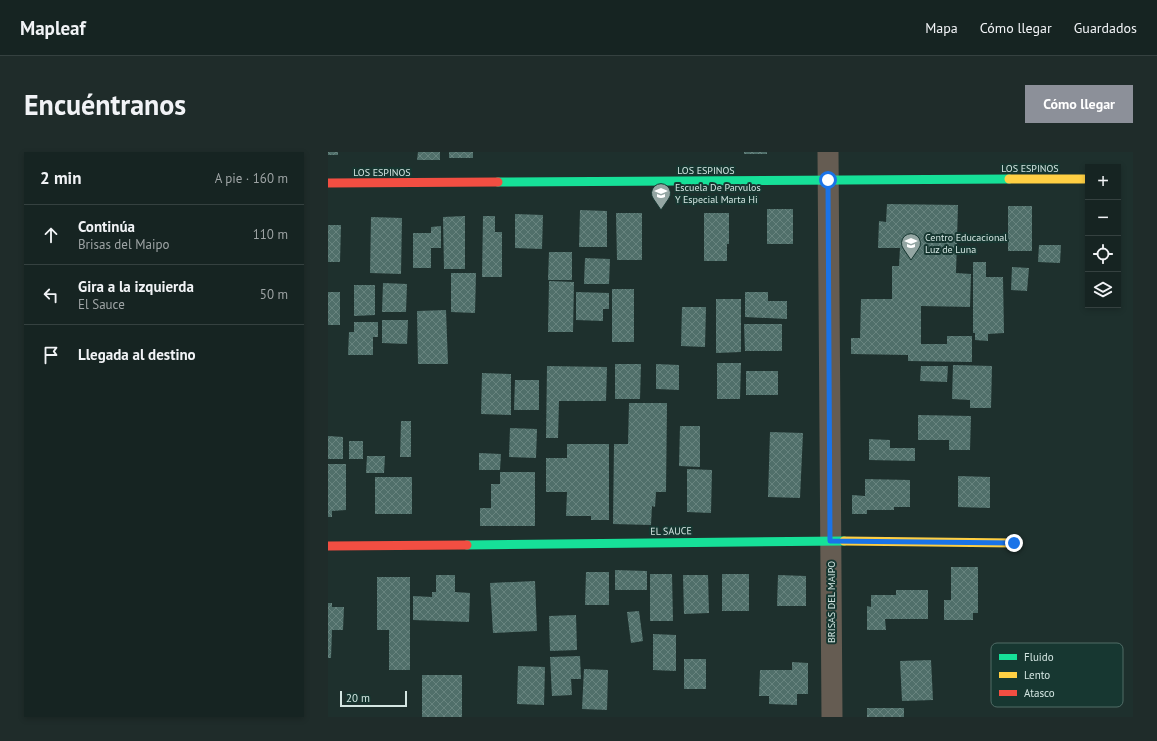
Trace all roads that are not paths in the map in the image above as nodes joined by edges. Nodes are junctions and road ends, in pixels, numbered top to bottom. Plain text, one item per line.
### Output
1 (828, 152) edge
2 (1084, 179) dead end
3 (828, 180) junction
4 (328, 183) edge
5 (830, 541) junction
6 (1014, 543) dead end
7 (328, 546) edge
8 (832, 717) edge

1 - 3 street, BRISAS DEL MAIPO
2 - 3 street, LOS ESPINOS
3 - 4 street, LOS ESPINOS
3 - 5 street, BRISAS DEL MAIPO
5 - 6 street, EL SAUCE
5 - 7 street, EL SAUCE
5 - 8 street, BRISAS DEL MAIPO

